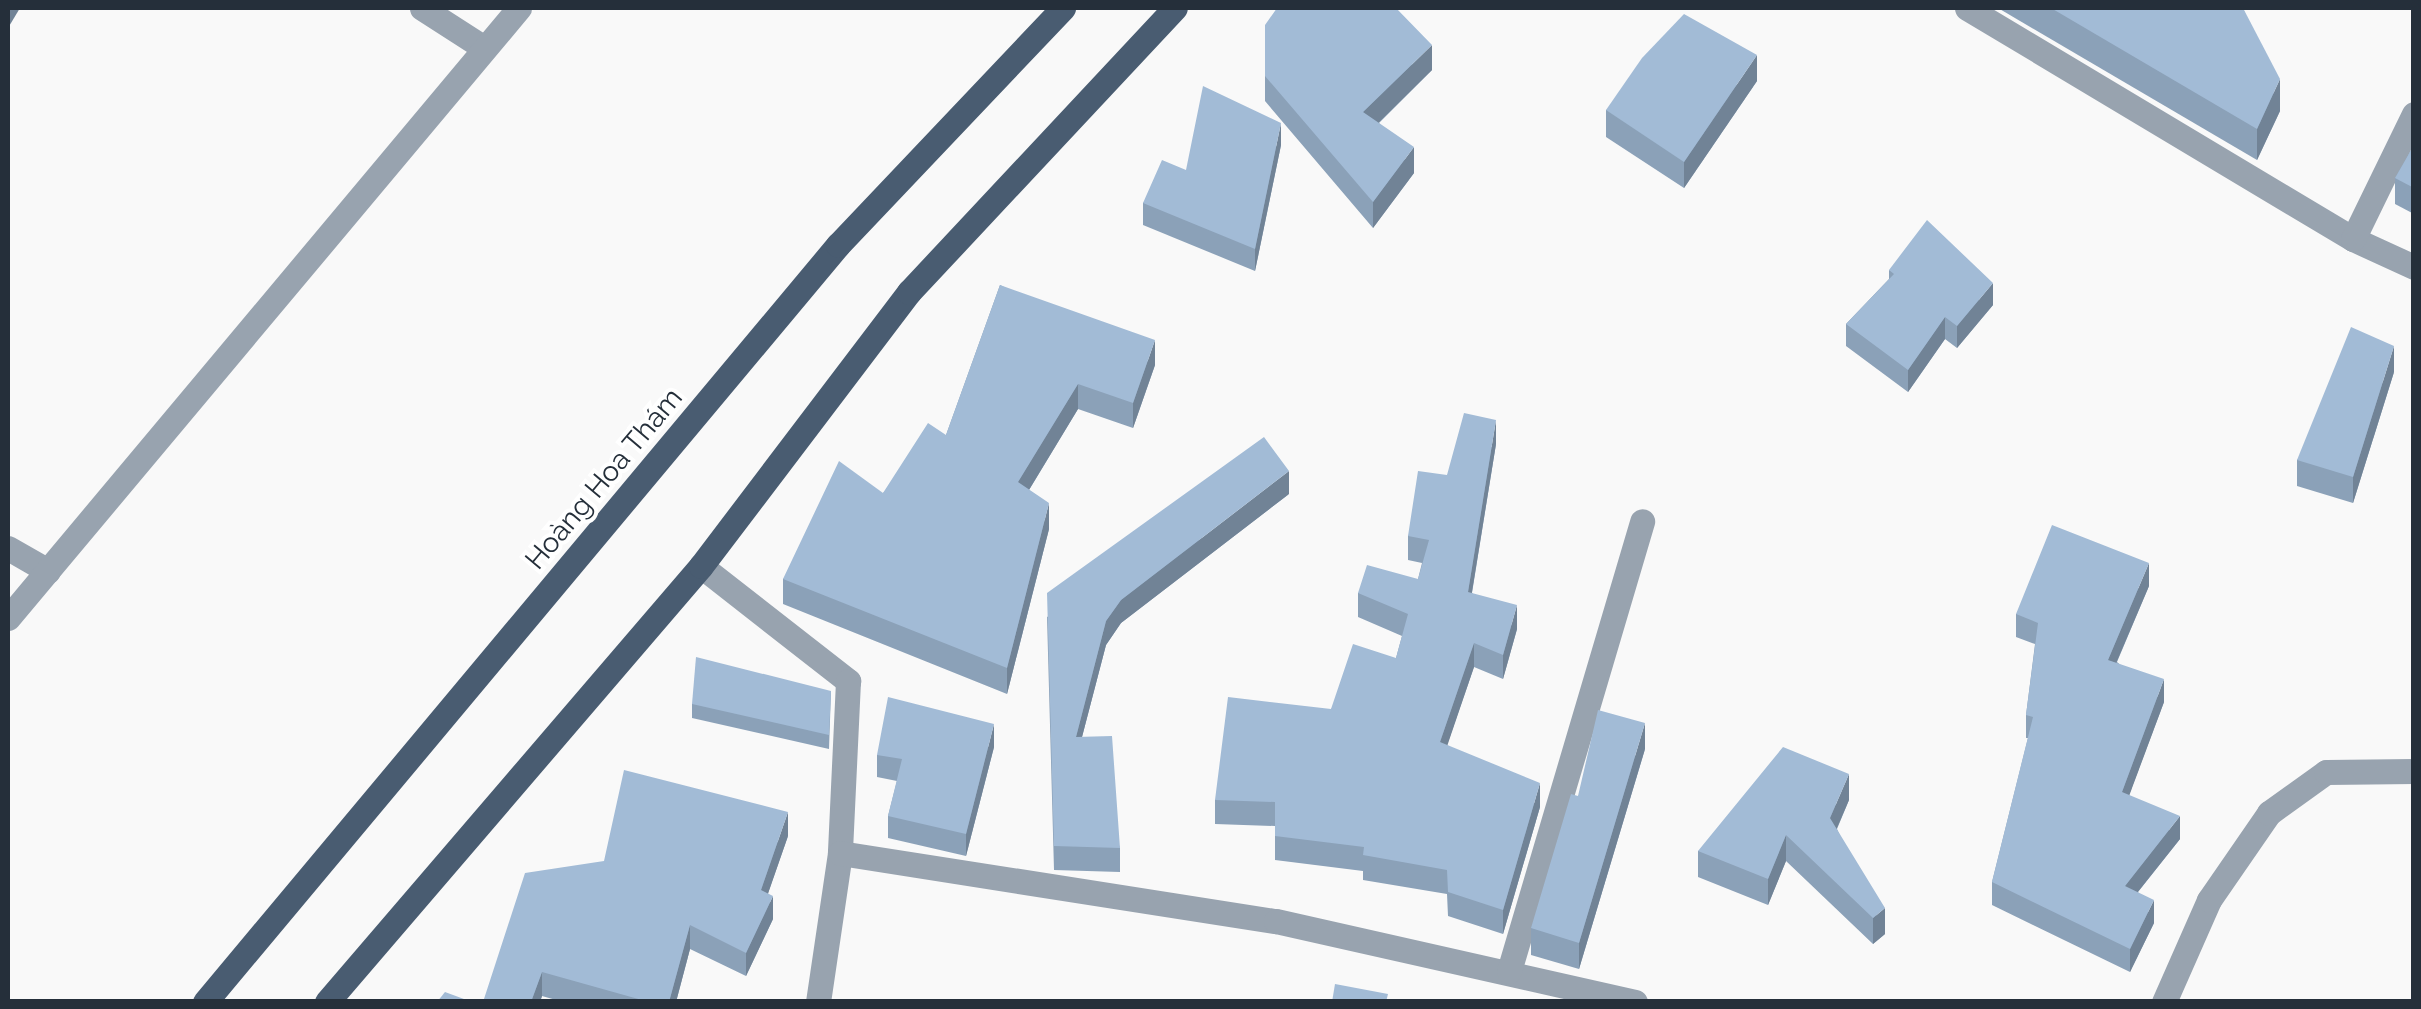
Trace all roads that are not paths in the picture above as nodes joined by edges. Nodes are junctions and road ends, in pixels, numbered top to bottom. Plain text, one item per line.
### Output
1 (422, 8) edge
2 (518, 8) edge
3 (1063, 8) edge
4 (1175, 8) edge
5 (1968, 8) edge
6 (484, 48) junction
7 (2414, 114) edge
8 (2353, 239) junction
9 (2414, 266) edge
10 (1642, 521) dead end
11 (8, 548) edge
12 (700, 566) junction
13 (48, 571) junction
14 (8, 618) edge
15 (2414, 771) edge
16 (840, 854) junction
17 (1509, 970) junction
18 (205, 1002) edge
19 (326, 1002) edge
20 (818, 1002) edge
21 (1635, 1002) edge
22 (2164, 1002) edge

1 - 6 street
2 - 6 street
3 - 18 main road, Hoàng Hoa Thám
4 - 12 main road
5 - 8 street
6 - 13 street
7 - 8 street
8 - 9 street
10 - 17 street
11 - 13 street
12 - 16 street
12 - 19 main road
13 - 14 street
15 - 22 street
16 - 17 street
16 - 20 street
17 - 21 street

